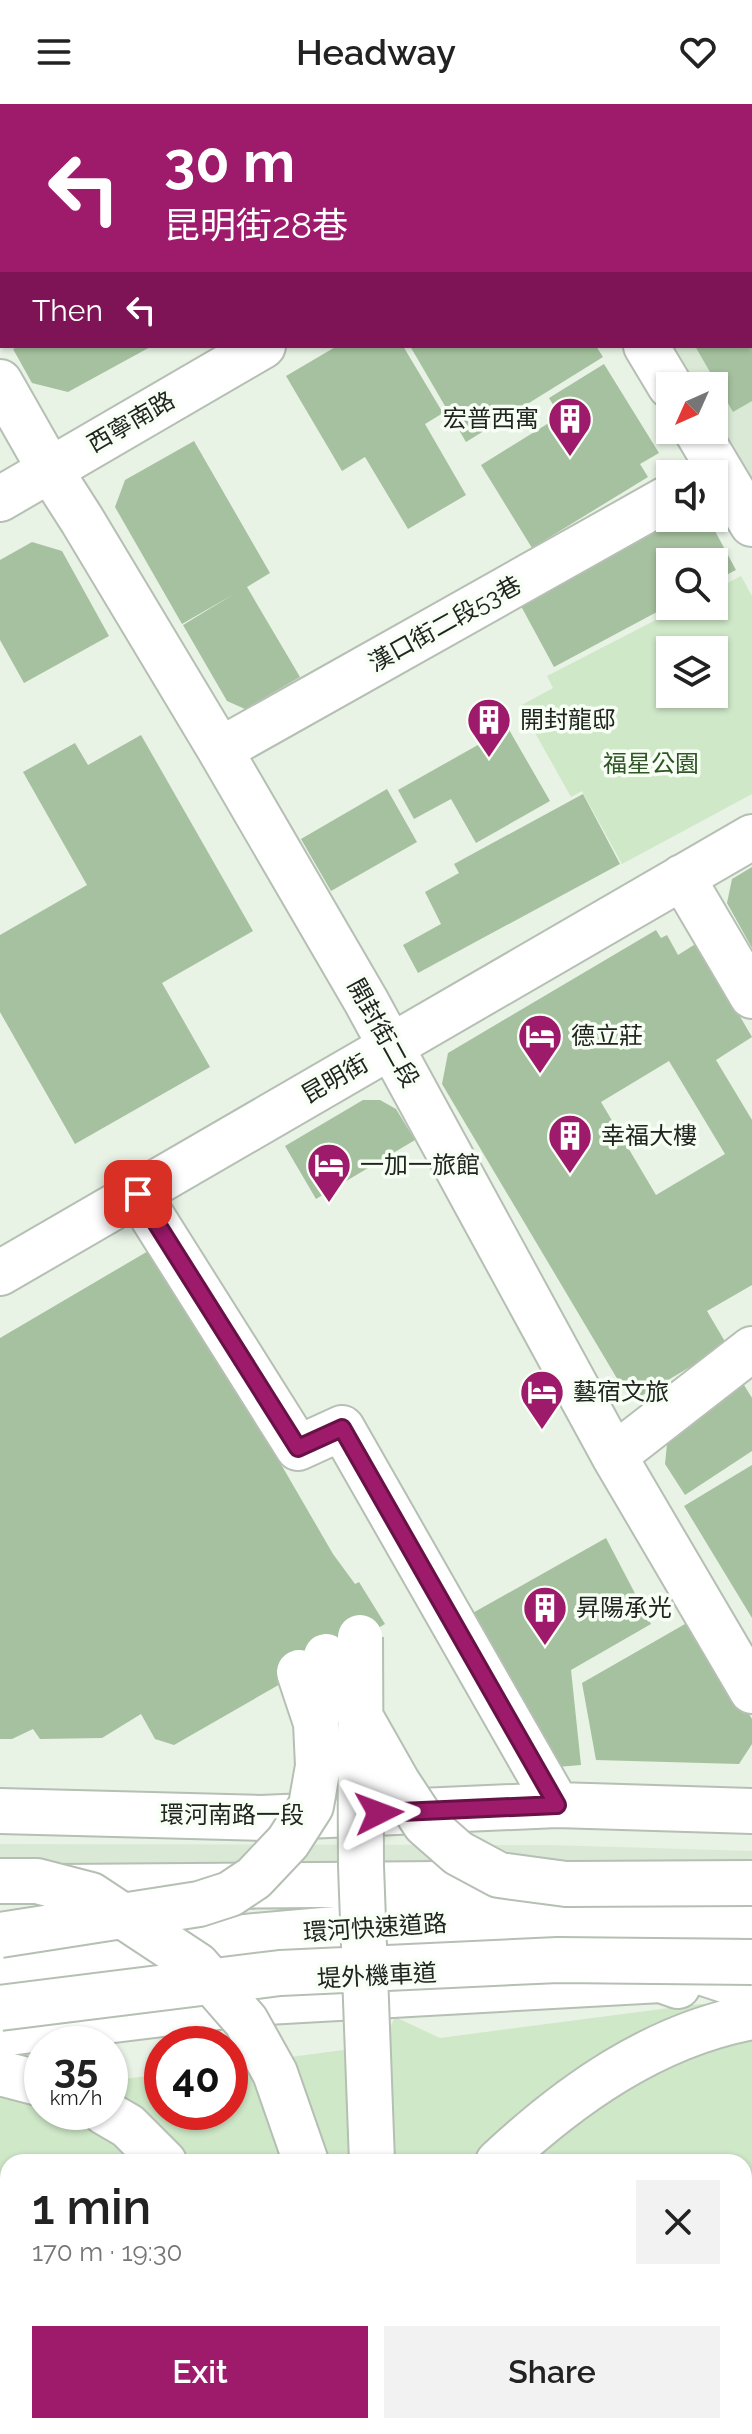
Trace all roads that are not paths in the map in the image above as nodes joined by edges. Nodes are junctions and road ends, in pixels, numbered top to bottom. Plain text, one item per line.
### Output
1 (260, 348) edge
2 (647, 348) edge
3 (662, 372) edge
4 (0, 382) edge
5 (709, 444) edge
6 (723, 460) edge
7 (728, 466) edge
8 (50, 470) junction
9 (0, 499) edge
10 (656, 505) edge
11 (752, 524) edge
12 (220, 750) junction
13 (752, 837) edge
14 (682, 877) junction
15 (752, 996) edge
16 (390, 1045) junction
17 (138, 1194) junction
18 (0, 1273) edge
19 (752, 1349) edge
20 (614, 1456) junction
21 (328, 1655) junction
22 (752, 1691) edge
23 (557, 1805) junction
24 (0, 1811) edge
25 (752, 1811) edge
26 (0, 1881) edge
27 (752, 1883) edge
28 (0, 1888) edge
29 (752, 1891) edge
30 (752, 1916) edge
31 (0, 1935) edge
32 (752, 1962) edge
33 (0, 1969) edge
34 (752, 1989) edge
35 (0, 2008) edge
36 (752, 2010) edge
37 (0, 2016) edge
38 (752, 2017) edge
39 (0, 2034) edge
40 (0, 2073) edge
41 (24, 2079) edge
42 (128, 2126) edge
43 (156, 2154) edge
44 (303, 2154) edge
45 (372, 2154) edge
46 (507, 2154) edge

1 - 8 main road, 西寧南路
2 - 3 main road
4 - 8 main road, 開封街二段
5 - 6 main road
7 - 11 main road
8 - 9 main road, 西寧南路
8 - 12 main road, 開封街二段
10 - 12 main road, 漢口街二段53巷
12 - 16 main road, 開封街二段
13 - 14 main road, 昆明街
14 - 15 main road
14 - 16 main road, 昆明街
16 - 17 main road, 昆明街
16 - 20 main road, 開封街二段
17 - 18 main road, 昆明街
17 - 23 main road
19 - 20 main road
20 - 22 main road, 開封街二段
21 - 27 main road, bridge
21 - 31 main road, bridge
21 - 45 main road, bridge
23 - 24 main road, 環河南路一段
23 - 25 main road, 環河南路一段
26 - 44 main road, bridge
28 - 29 main road, bridge
30 - 33 main road, 環河快速道路, bridge
32 - 35 main road, 環河快速道路, bridge
34 - 37 main road, 堤外機車道
36 - 39 main road, 堤外機車道
38 - 46 main road
40 - 41 main road
42 - 43 main road

